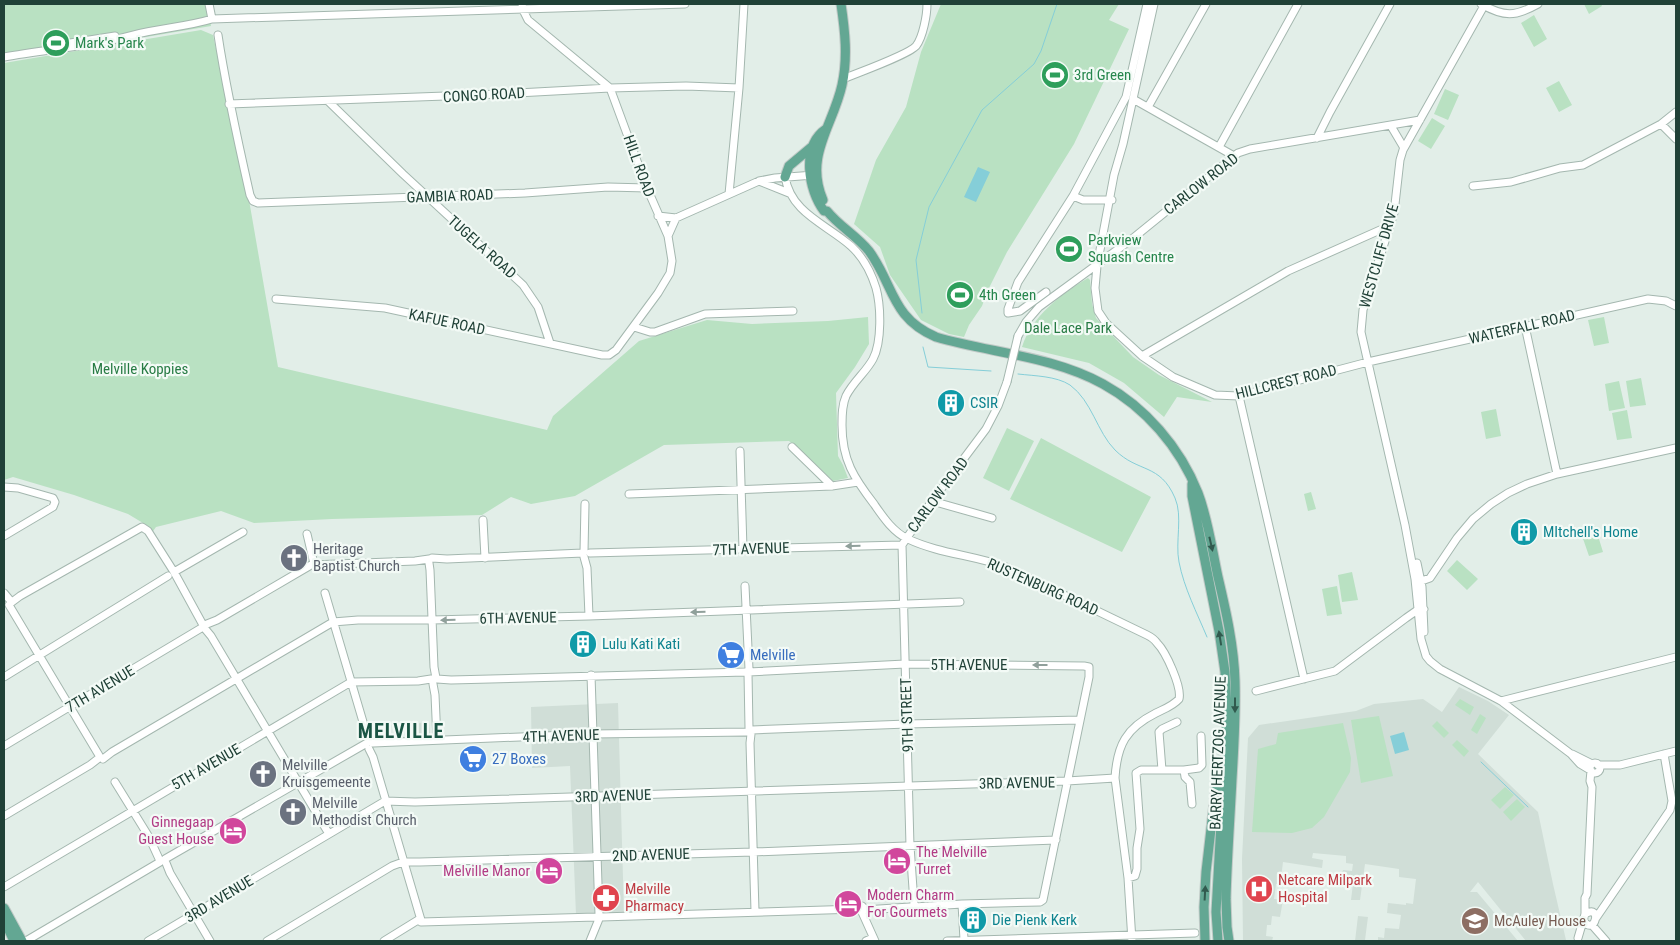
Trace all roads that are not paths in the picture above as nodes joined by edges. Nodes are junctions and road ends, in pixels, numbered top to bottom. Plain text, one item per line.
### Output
1 (209, 4) edge
2 (684, 4) edge
3 (744, 4) edge
4 (841, 4) edge
5 (927, 4) edge
6 (1147, 4) edge
7 (1154, 4) edge
8 (1206, 4) edge
9 (1298, 4) edge
10 (1390, 4) edge
11 (1483, 4) edge
12 (1538, 4) edge
13 (523, 7) edge
14 (212, 19) junction
15 (218, 35) dead end
16 (4, 57) edge
17 (843, 79) junction
18 (610, 88) junction
19 (739, 88) junction
20 (1133, 99) junction
21 (328, 101) junction
22 (229, 104) junction
23 (1148, 107) junction
24 (1676, 112) edge
25 (1420, 120) junction
26 (1661, 124) junction
27 (1391, 126) junction
28 (826, 128) junction
29 (1318, 138) junction
30 (1676, 139) edge
31 (814, 144) junction
32 (1219, 146) junction
33 (1404, 148) junction
34 (1234, 156) junction
35 (813, 175) junction
36 (785, 177) junction
37 (759, 181) junction
38 (1473, 186) dead end
39 (647, 188) junction
40 (789, 193) junction
41 (728, 194) junction
42 (1073, 196) junction
43 (428, 197) junction
44 (1111, 200) junction
45 (658, 216) junction
46 (676, 218) junction
47 (1389, 226) junction
48 (668, 236) junction
49 (1097, 266) junction
50 (1046, 292) dead end
51 (276, 298) dead end
52 (1676, 306) edge
53 (793, 311) dead end
54 (1525, 326) junction
55 (634, 327) junction
56 (550, 343) junction
57 (616, 350) joint
58 (1142, 356) junction
59 (1368, 362) junction
60 (1239, 396) junction
61 (792, 447) dead end
62 (1676, 448) edge
63 (740, 451) dead end
64 (1557, 474) junction
65 (858, 482) junction
66 (1192, 482) junction
67 (832, 486) junction
68 (4, 487) edge
69 (740, 490) junction
70 (629, 494) dead end
71 (932, 501) junction
72 (585, 504) dead end
73 (992, 518) dead end
74 (483, 520) dead end
75 (244, 532) dead end
76 (307, 534) dead end
77 (4, 536) edge
78 (906, 538) junction
79 (902, 545) junction
80 (743, 549) junction
81 (586, 554) junction
82 (485, 558) junction
83 (430, 562) junction
84 (314, 564) junction
85 (171, 574) junction
86 (1418, 580) junction
87 (745, 586) dead end
88 (325, 592) dead end
89 (960, 602) dead end
90 (8, 603) edge
91 (903, 604) junction
92 (746, 610) junction
93 (1421, 610) junction
94 (589, 616) junction
95 (432, 620) junction
96 (333, 622) junction
97 (206, 627) junction
98 (40, 655) junction
99 (1676, 657) edge
100 (905, 664) junction
101 (746, 671) junction
102 (591, 675) junction
103 (4, 677) edge
104 (236, 678) junction
105 (1304, 679) junction
106 (434, 681) junction
107 (351, 682) junction
108 (1256, 691) dead end
109 (1501, 700) junction
110 (1226, 704) junction
111 (71, 706) junction
112 (1079, 720) junction
113 (1177, 722) dead end
114 (907, 724) junction
115 (268, 731) junction
116 (748, 732) junction
117 (592, 734) junction
118 (1201, 736) dead end
119 (437, 740) junction
120 (370, 745) junction
121 (4, 746) edge
122 (1676, 751) edge
123 (1664, 754) junction
124 (101, 757) junction
125 (1595, 769) junction
126 (1162, 770) junction
127 (1184, 770) junction
128 (1116, 778) junction
129 (115, 782) dead end
130 (298, 782) junction
131 (1067, 782) junction
132 (908, 786) junction
133 (752, 792) junction
134 (595, 796) junction
135 (385, 801) junction
136 (1192, 804) dead end
137 (133, 810) junction
138 (4, 816) edge
139 (329, 834) junction
140 (1056, 840) junction
141 (910, 846) junction
142 (753, 852) junction
143 (597, 856) junction
144 (163, 862) junction
145 (403, 862) junction
146 (1128, 878) junction
147 (4, 887) edge
148 (962, 904) junction
149 (912, 905) junction
150 (4, 908) edge
151 (862, 909) junction
152 (755, 911) junction
153 (194, 914) junction
154 (598, 917) junction
155 (1590, 918) junction
156 (4, 920) edge
157 (419, 921) junction
158 (1195, 933) dead end
159 (592, 938) edge
160 (1132, 938) edge
161 (1069, 939) edge
162 (871, 940) edge
163 (964, 940) edge
164 (1011, 940) edge
165 (1576, 940) edge
166 (14, 941) edge
167 (22, 941) edge
168 (26, 941) edge
169 (148, 941) edge
170 (210, 941) edge
171 (267, 941) edge
172 (384, 941) edge
173 (950, 941) edge
174 (1205, 941) edge
175 (1218, 941) edge
176 (1229, 941) edge
177 (1606, 941) edge

1 - 14 street
2 - 13 street
3 - 19 street
4 - 17 main road, BARRY HERTZOG AVENUE
5 - 17 street
6 - 42 street
7 - 20 street, HILLCREST ROAD
8 - 23 street
9 - 32 street
10 - 29 street
11 - 12 street
11 - 25 street, WESTCLIFF DRIVE
13 - 14 street
13 - 18 street
14 - 16 street
15 - 22 street
17 - 28 main road, BARRY HERTZOG AVENUE
18 - 19 street, CONGO ROAD
18 - 21 street, CONGO ROAD
18 - 39 street, HILL ROAD
19 - 41 street
20 - 23 street
20 - 44 street, HILLCREST ROAD
21 - 22 street, CONGO ROAD
21 - 43 street, TUGELA ROAD
22 - 43 street, GAMBIA ROAD
23 - 32 street
24 - 26 street
25 - 27 street, CARLOW ROAD
25 - 33 street, WESTCLIFF DRIVE
26 - 30 street
26 - 38 street
27 - 29 street, CARLOW ROAD
27 - 33 street
28 - 31 main road, BARRY HERTZOG AVENUE
28 - 35 main road, BARRY HERTZOG AVENUE
29 - 34 street, CARLOW ROAD
31 - 35 main road, BARRY HERTZOG AVENUE
31 - 36 main road
32 - 34 street
33 - 47 street, WESTCLIFF DRIVE
34 - 49 street, CARLOW ROAD
35 - 36 street
35 - 66 main road, BARRY HERTZOG AVENUE
36 - 37 street
36 - 40 street, RUSTENBURG ROAD
37 - 40 street
37 - 41 street
39 - 43 street, GAMBIA ROAD
39 - 45 street, HILL ROAD
40 - 65 street, RUSTENBURG ROAD
41 - 46 street
42 - 44 street
42 - 50 street
43 - 56 street, TUGELA ROAD
44 - 49 street, HILLCREST ROAD
45 - 46 street
45 - 48 street, HILL ROAD
46 - 48 street
47 - 58 street
47 - 59 street, WESTCLIFF DRIVE
48 - 55 street, HILL ROAD
49 - 58 street, HILLCREST ROAD
49 - 71 street, CARLOW ROAD, bridge
51 - 56 street, KAFUE ROAD
52 - 54 street, WATERFALL ROAD
53 - 55 street
54 - 59 street, WATERFALL ROAD
54 - 64 street
55 - 57 street, HILL ROAD
56 - 57 street, KAFUE ROAD
58 - 60 street, HILLCREST ROAD
59 - 60 street, HILLCREST ROAD
59 - 86 street, WESTCLIFF DRIVE
60 - 105 street
61 - 67 street
62 - 64 street
63 - 69 street
64 - 86 street
65 - 67 street
65 - 78 street, RUSTENBURG ROAD
110 -> 66 main road, BARRY HERTZOG AVENUE
66 -> 176 main road, BARRY HERTZOG AVENUE
67 - 69 street
68 - 77 street
69 - 70 street
69 - 80 street
71 - 73 street
71 - 78 street, CARLOW ROAD
72 - 81 street
74 - 82 street
75 - 85 street
76 - 84 street
78 - 79 street
78 - 128 street, RUSTENBURG ROAD
79 -> 80 street, 7TH AVENUE
79 - 91 street, 9TH STREET
80 - 81 street, 7TH AVENUE
81 - 82 street, 7TH AVENUE
81 - 94 street
82 - 83 street, 7TH AVENUE
83 - 84 street, 7TH AVENUE
83 - 95 street
84 - 97 street, 7TH AVENUE
85 - 90 street
85 - 97 street
85 - 98 street
86 - 93 street, WESTCLIFF DRIVE
87 - 92 street
88 - 96 street
89 - 91 street, 6TH AVENUE
90 - 98 street
91 - 92 street, 6TH AVENUE
91 - 100 street, 9TH STREET
92 -> 94 street, 6TH AVENUE
92 - 101 street
93 - 105 street
93 - 109 street, WESTCLIFF DRIVE
94 -> 95 street, 6TH AVENUE
95 - 96 street, 6TH AVENUE
95 - 106 street
96 - 104 street, 6TH AVENUE
96 - 107 street
97 - 104 street
97 - 111 street, 7TH AVENUE
98 - 103 street
98 - 111 street
99 - 109 street
100 - 101 street, 5TH AVENUE
112 -> 100 street, 5TH AVENUE
100 - 114 street, 9TH STREET
101 - 102 street, 5TH AVENUE
101 - 116 street
102 - 106 street, 5TH AVENUE
102 - 117 street
104 - 115 street
104 - 124 street, 6TH AVENUE
105 - 108 street
106 - 107 street, 5TH AVENUE
106 - 119 street
107 - 115 street, 5TH AVENUE
107 - 120 street
109 - 125 street, WESTCLIFF DRIVE
174 -> 110 main road
110 - 175 main road, BARRY HERTZOG AVENUE
111 - 121 street, 7TH AVENUE
111 - 124 street
112 - 114 street, 4TH AVENUE
112 - 131 street
113 - 126 street
114 - 116 street, 4TH AVENUE
114 - 132 street, 9TH STREET
115 - 130 street
115 - 137 street, 5TH AVENUE
116 - 117 street, 4TH AVENUE
116 - 133 street
117 - 119 street, 4TH AVENUE
117 - 134 street
118 - 127 street
119 - 120 street, 4TH AVENUE
120 - 130 street, 4TH AVENUE
120 - 135 street
122 - 123 street
123 - 125 street
123 - 155 street
124 - 138 street, 6TH AVENUE
125 - 155 street
126 - 127 street
126 - 146 street
127 - 136 street
128 - 131 street, 3RD AVENUE
128 - 146 street, RUSTENBURG ROAD
129 - 137 street
130 - 139 street
130 - 144 street, 4TH AVENUE
131 - 132 street, 3RD AVENUE
131 - 140 street
132 - 133 street, 3RD AVENUE
132 - 141 street, 9TH STREET
133 - 134 street, 3RD AVENUE
133 - 142 street
134 - 135 street, 3RD AVENUE
134 - 143 street
135 - 139 street, 3RD AVENUE
135 - 145 street
137 - 144 street
137 - 147 street, 5TH AVENUE
139 - 153 street, 3RD AVENUE
140 - 141 street, 2ND AVENUE
140 - 148 street
141 - 142 street, 2ND AVENUE
141 - 149 street, 9TH STREET
142 - 143 street, 2ND AVENUE
142 - 152 street
143 - 145 street, 2ND AVENUE
143 - 154 street
144 - 153 street
144 - 168 street, 4TH AVENUE
145 - 157 street
145 - 171 street, 2ND AVENUE
146 - 160 street, RUSTENBURG ROAD
148 - 149 street
148 - 163 street
149 - 151 street
150 - 167 main road
151 - 152 street
151 - 162 street
152 - 154 street
153 - 169 street, 3RD AVENUE
153 - 170 street
154 - 157 street
154 - 159 street
155 - 165 street
155 - 177 street
156 - 166 main road
157 - 172 street
158 - 160 street
160 - 161 street
161 - 164 street
163 - 164 street
163 - 173 street

